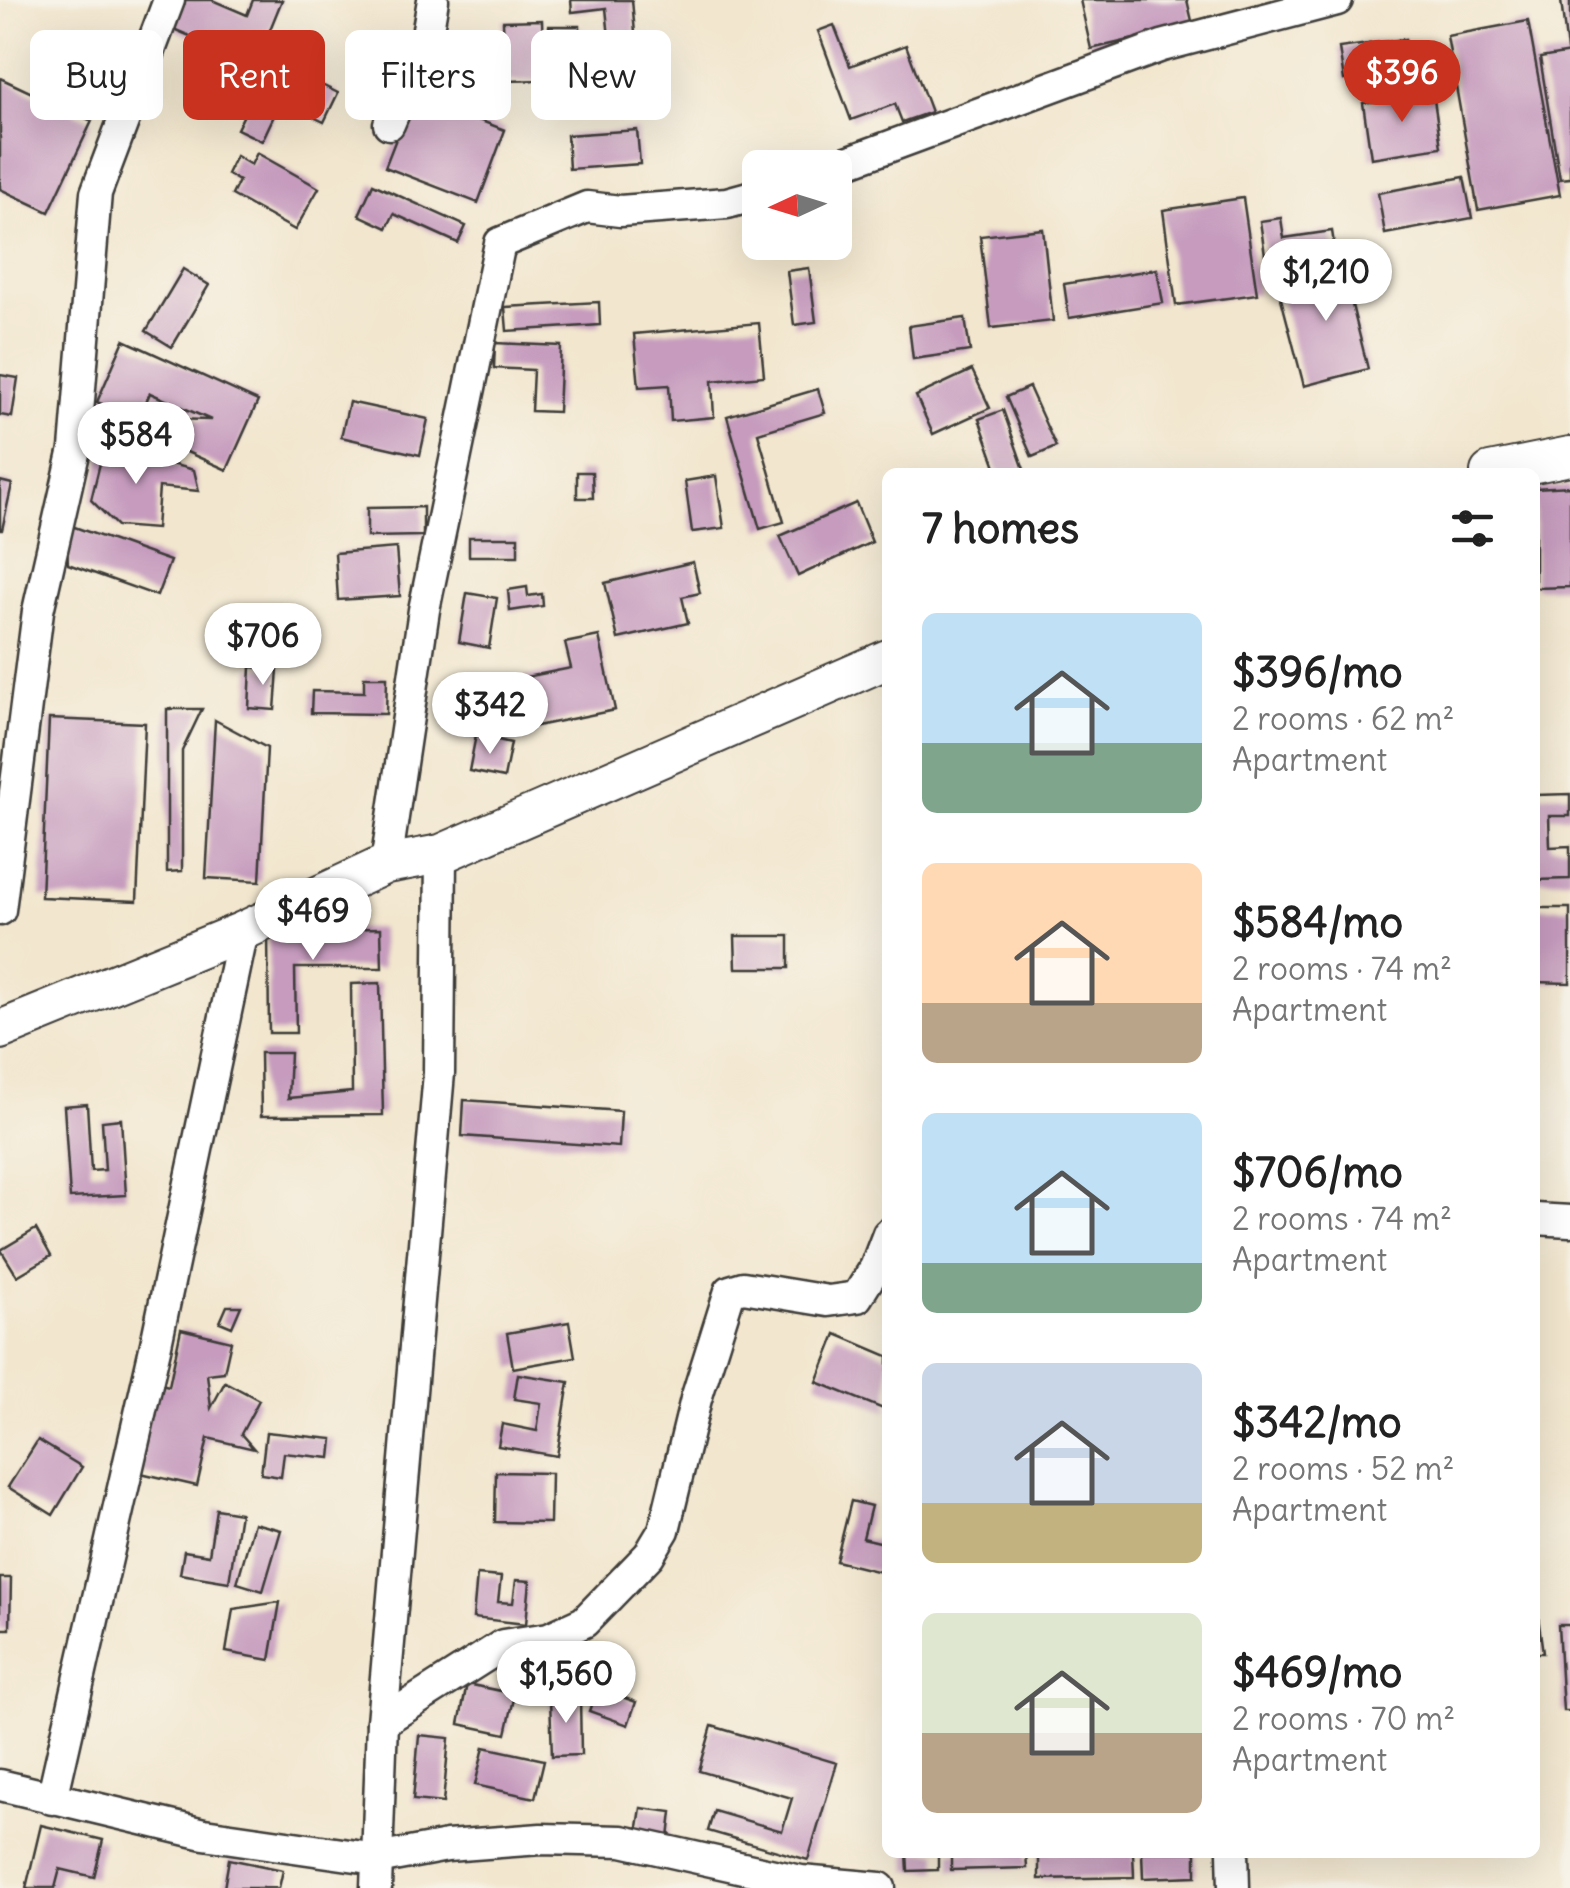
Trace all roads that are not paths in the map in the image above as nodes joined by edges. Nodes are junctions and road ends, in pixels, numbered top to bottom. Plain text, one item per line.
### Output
1 (169, 0) edge
2 (433, 0) edge
3 (1338, 0) edge
4 (389, 124) dead end
5 (852, 160) edge
6 (742, 199) edge
7 (1570, 456) edge
8 (1510, 468) edge
9 (882, 662) edge
10 (441, 854) junction
11 (386, 864) junction
12 (0, 910) edge
13 (243, 932) junction
14 (0, 1030) edge
15 (1540, 1219) edge
16 (1570, 1221) edge
17 (882, 1250) edge
18 (382, 1722) junction
19 (0, 1785) edge
20 (52, 1798) junction
21 (1233, 1858) edge
22 (376, 1874) edge
23 (880, 1888) edge
24 (1234, 1888) edge

1 - 12 street
2 - 4 street
3 - 5 street
6 - 11 street
7 - 8 street
9 - 10 street
10 - 11 street
10 - 18 street
11 - 13 street
13 - 14 street
13 - 20 street
15 - 16 street
17 - 18 street
18 - 22 street
19 - 20 street
20 - 22 street
21 - 24 street
22 - 23 street

